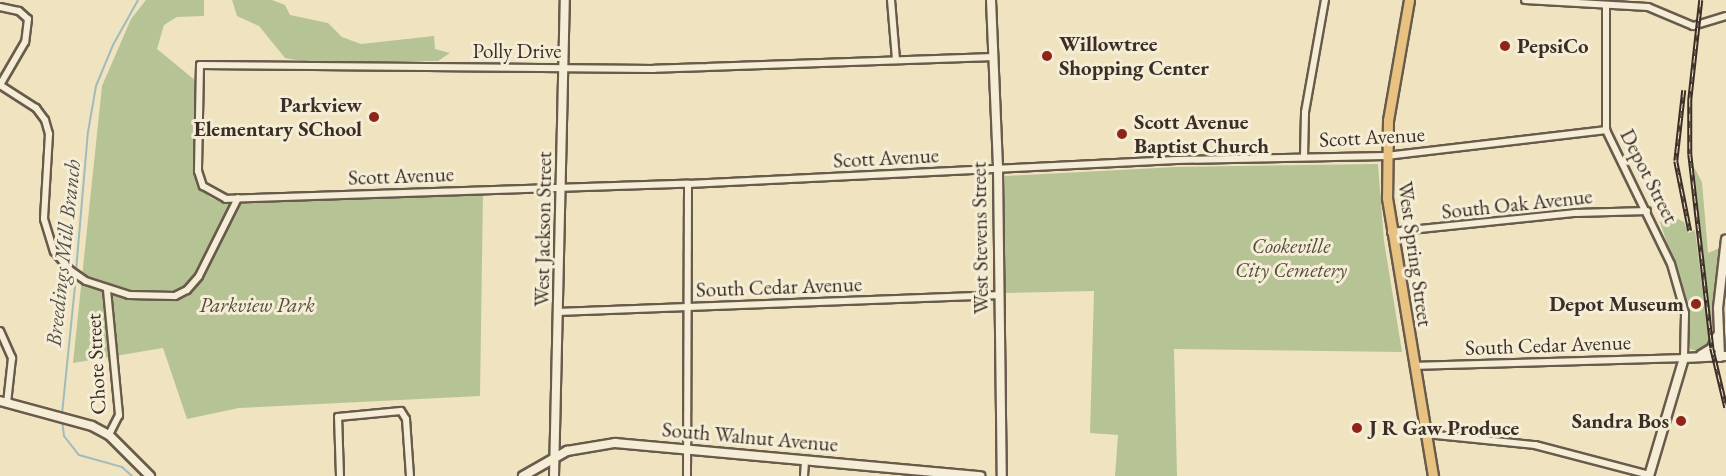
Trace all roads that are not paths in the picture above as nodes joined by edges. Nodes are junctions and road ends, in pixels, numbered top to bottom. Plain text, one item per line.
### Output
1 (565, 0) edge
2 (891, 0) edge
3 (991, 0) edge
4 (1325, 0) edge
5 (1409, 0) edge
6 (1525, 0) edge
7 (1596, 2) edge
8 (1606, 6) junction
9 (0, 7) edge
10 (1726, 16) edge
11 (994, 57) junction
12 (896, 60) junction
13 (564, 68) junction
14 (0, 85) edge
15 (1606, 130) junction
16 (1386, 156) junction
17 (1304, 157) junction
18 (998, 169) junction
19 (688, 184) junction
20 (561, 186) junction
21 (238, 198) junction
22 (1647, 211) junction
23 (1390, 232) junction
24 (1726, 242) edge
25 (107, 290) junction
26 (999, 294) junction
27 (689, 307) junction
28 (560, 312) junction
29 (0, 331) edge
30 (1718, 334) junction
31 (1698, 356) junction
32 (1723, 357) edge
33 (1684, 358) junction
34 (1414, 366) junction
35 (3, 402) edge
36 (1426, 434) junction
37 (109, 435) junction
38 (688, 449) junction
39 (554, 458) junction
40 (805, 460) junction
41 (1649, 475) edge
42 (150, 476) edge
43 (340, 476) edge
44 (410, 476) edge
45 (523, 476) edge
46 (554, 476) edge
47 (687, 476) edge
48 (804, 476) edge
49 (981, 476) edge
50 (1002, 476) edge
51 (1433, 476) edge

1 - 13 street, West Jackson Street
2 - 12 street
3 - 11 street, West Stevens Street
4 - 17 street
5 - 16 main road, West Spring Street
6 - 7 street
7 - 8 street
8 - 10 street
8 - 15 street, Depot Street
9 - 14 street
11 - 12 street, Polly Drive
11 - 18 street, West Stevens Street
12 - 13 street, Polly Drive
13 - 20 street, West Jackson Street
13 - 21 street, Polly Drive
14 - 25 street
15 - 16 street, Scott Avenue
15 - 22 street, Depot Street
16 - 17 street, Scott Avenue
16 - 23 main road, West Spring Street
17 - 18 street, Scott Avenue
18 - 19 street, Scott Avenue
18 - 26 street, West Stevens Street
19 - 20 street, Scott Avenue
19 - 27 street
20 - 21 street, Scott Avenue
20 - 28 street, West Jackson Street
21 - 25 street
22 - 23 street, South Oak Avenue
22 - 33 street, Depot Street
23 - 34 main road, West Spring Street
24 - 30 street
25 - 37 street, Chote Street
26 - 27 street, South Cedar Avenue
26 - 50 street, West Stevens Street
27 - 28 street, South Cedar Avenue
27 - 38 street
28 - 39 street, West Jackson Street
29 - 35 street
30 - 31 street
30 - 32 street
31 - 32 street
31 - 33 street
33 - 34 street, South Cedar Avenue
33 - 41 street
34 - 36 main road, West Spring Street
35 - 37 street
36 - 41 street
36 - 51 main road, West Spring Street
37 - 42 street
38 - 39 street, South Walnut Avenue
38 - 40 street, South Walnut Avenue
38 - 47 street
39 - 45 street, South Walnut Avenue
39 - 46 street, West Jackson Street
40 - 48 street
40 - 49 street, South Walnut Avenue
43 - 44 street

